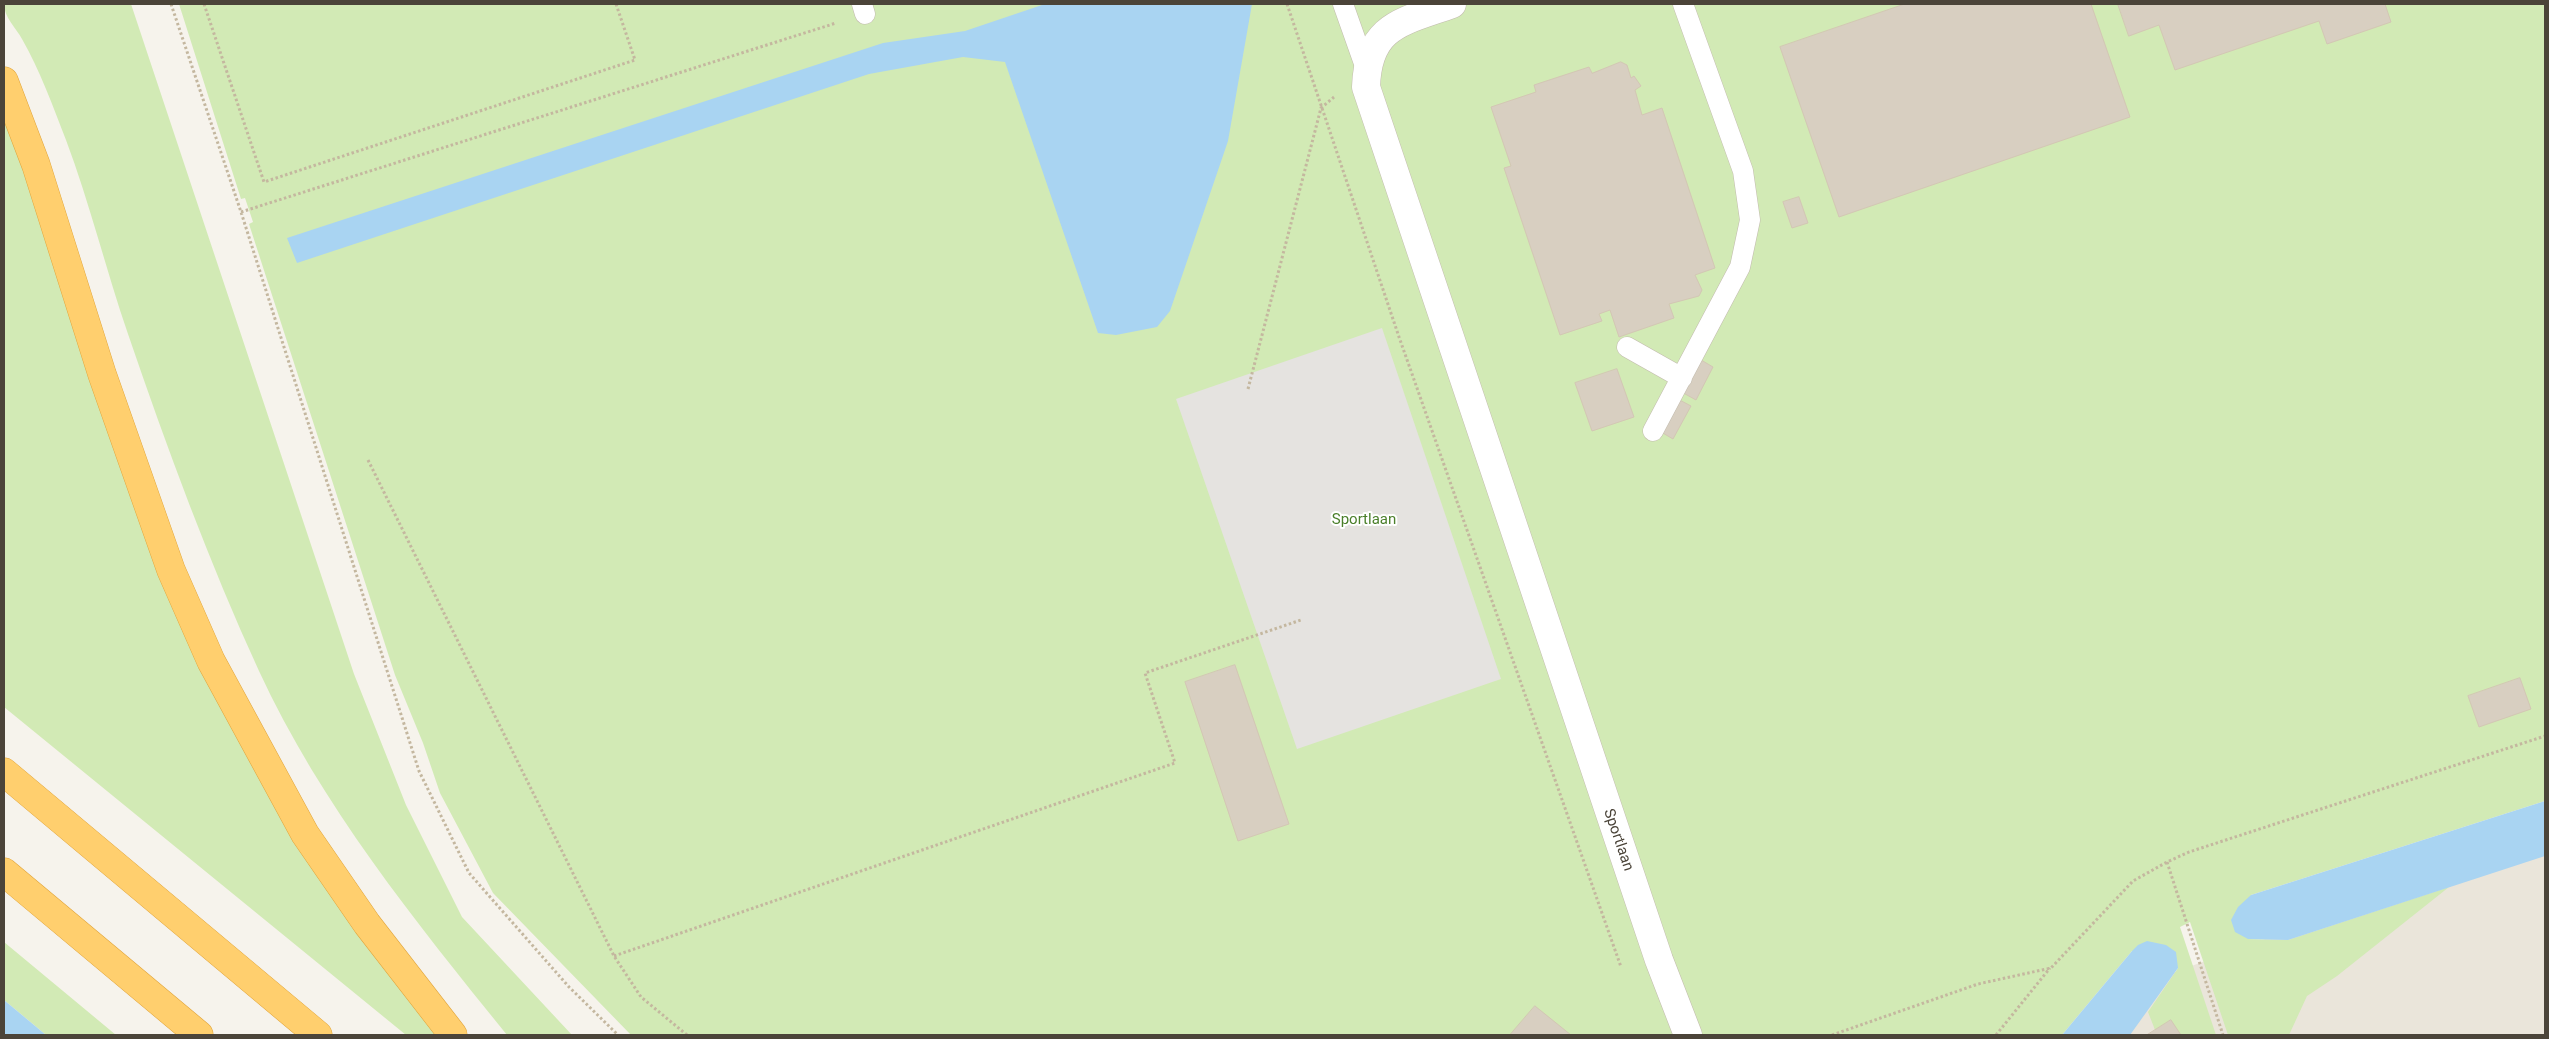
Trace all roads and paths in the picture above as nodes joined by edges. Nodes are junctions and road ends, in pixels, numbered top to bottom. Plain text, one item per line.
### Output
1 (171, 4) edge
2 (204, 4) edge
3 (616, 4) edge
4 (1286, 4) edge
5 (1343, 4) edge
6 (1452, 4) edge
7 (1683, 4) edge
8 (864, 9) edge
9 (1366, 69) junction
10 (4, 82) edge
11 (1321, 108) junction
12 (242, 212) junction
13 (1627, 347) dead end
14 (1682, 378) junction
15 (1248, 389) dead end
16 (1653, 431) dead end
17 (368, 460) dead end
18 (1301, 620) dead end
19 (2545, 736) edge
20 (4, 772) edge
21 (2167, 862) junction
22 (4, 872) edge
23 (614, 956) junction
24 (1622, 967) dead end
25 (2051, 968) junction
26 (199, 1035) edge
27 (318, 1035) edge
28 (453, 1035) edge
29 (618, 1035) edge
30 (687, 1035) edge
31 (1688, 1035) edge
32 (1832, 1035) edge
33 (1996, 1035) edge
34 (2224, 1035) edge

1 - 12 path
2 - 3 path
4 - 11 path
5 - 9 lane
6 - 9 street, Sportlaan
7 - 14 lane
8 - 12 path
9 - 11 path
9 - 31 street, Sportlaan
10 - 28 highway
11 - 15 path
11 - 24 path
12 - 29 path
13 - 14 lane
14 - 16 lane
17 - 23 path
18 - 23 path
19 - 21 path
20 - 27 highway
21 - 25 path
21 - 34 path
22 - 26 highway
23 - 30 path
25 - 32 path
25 - 33 path

